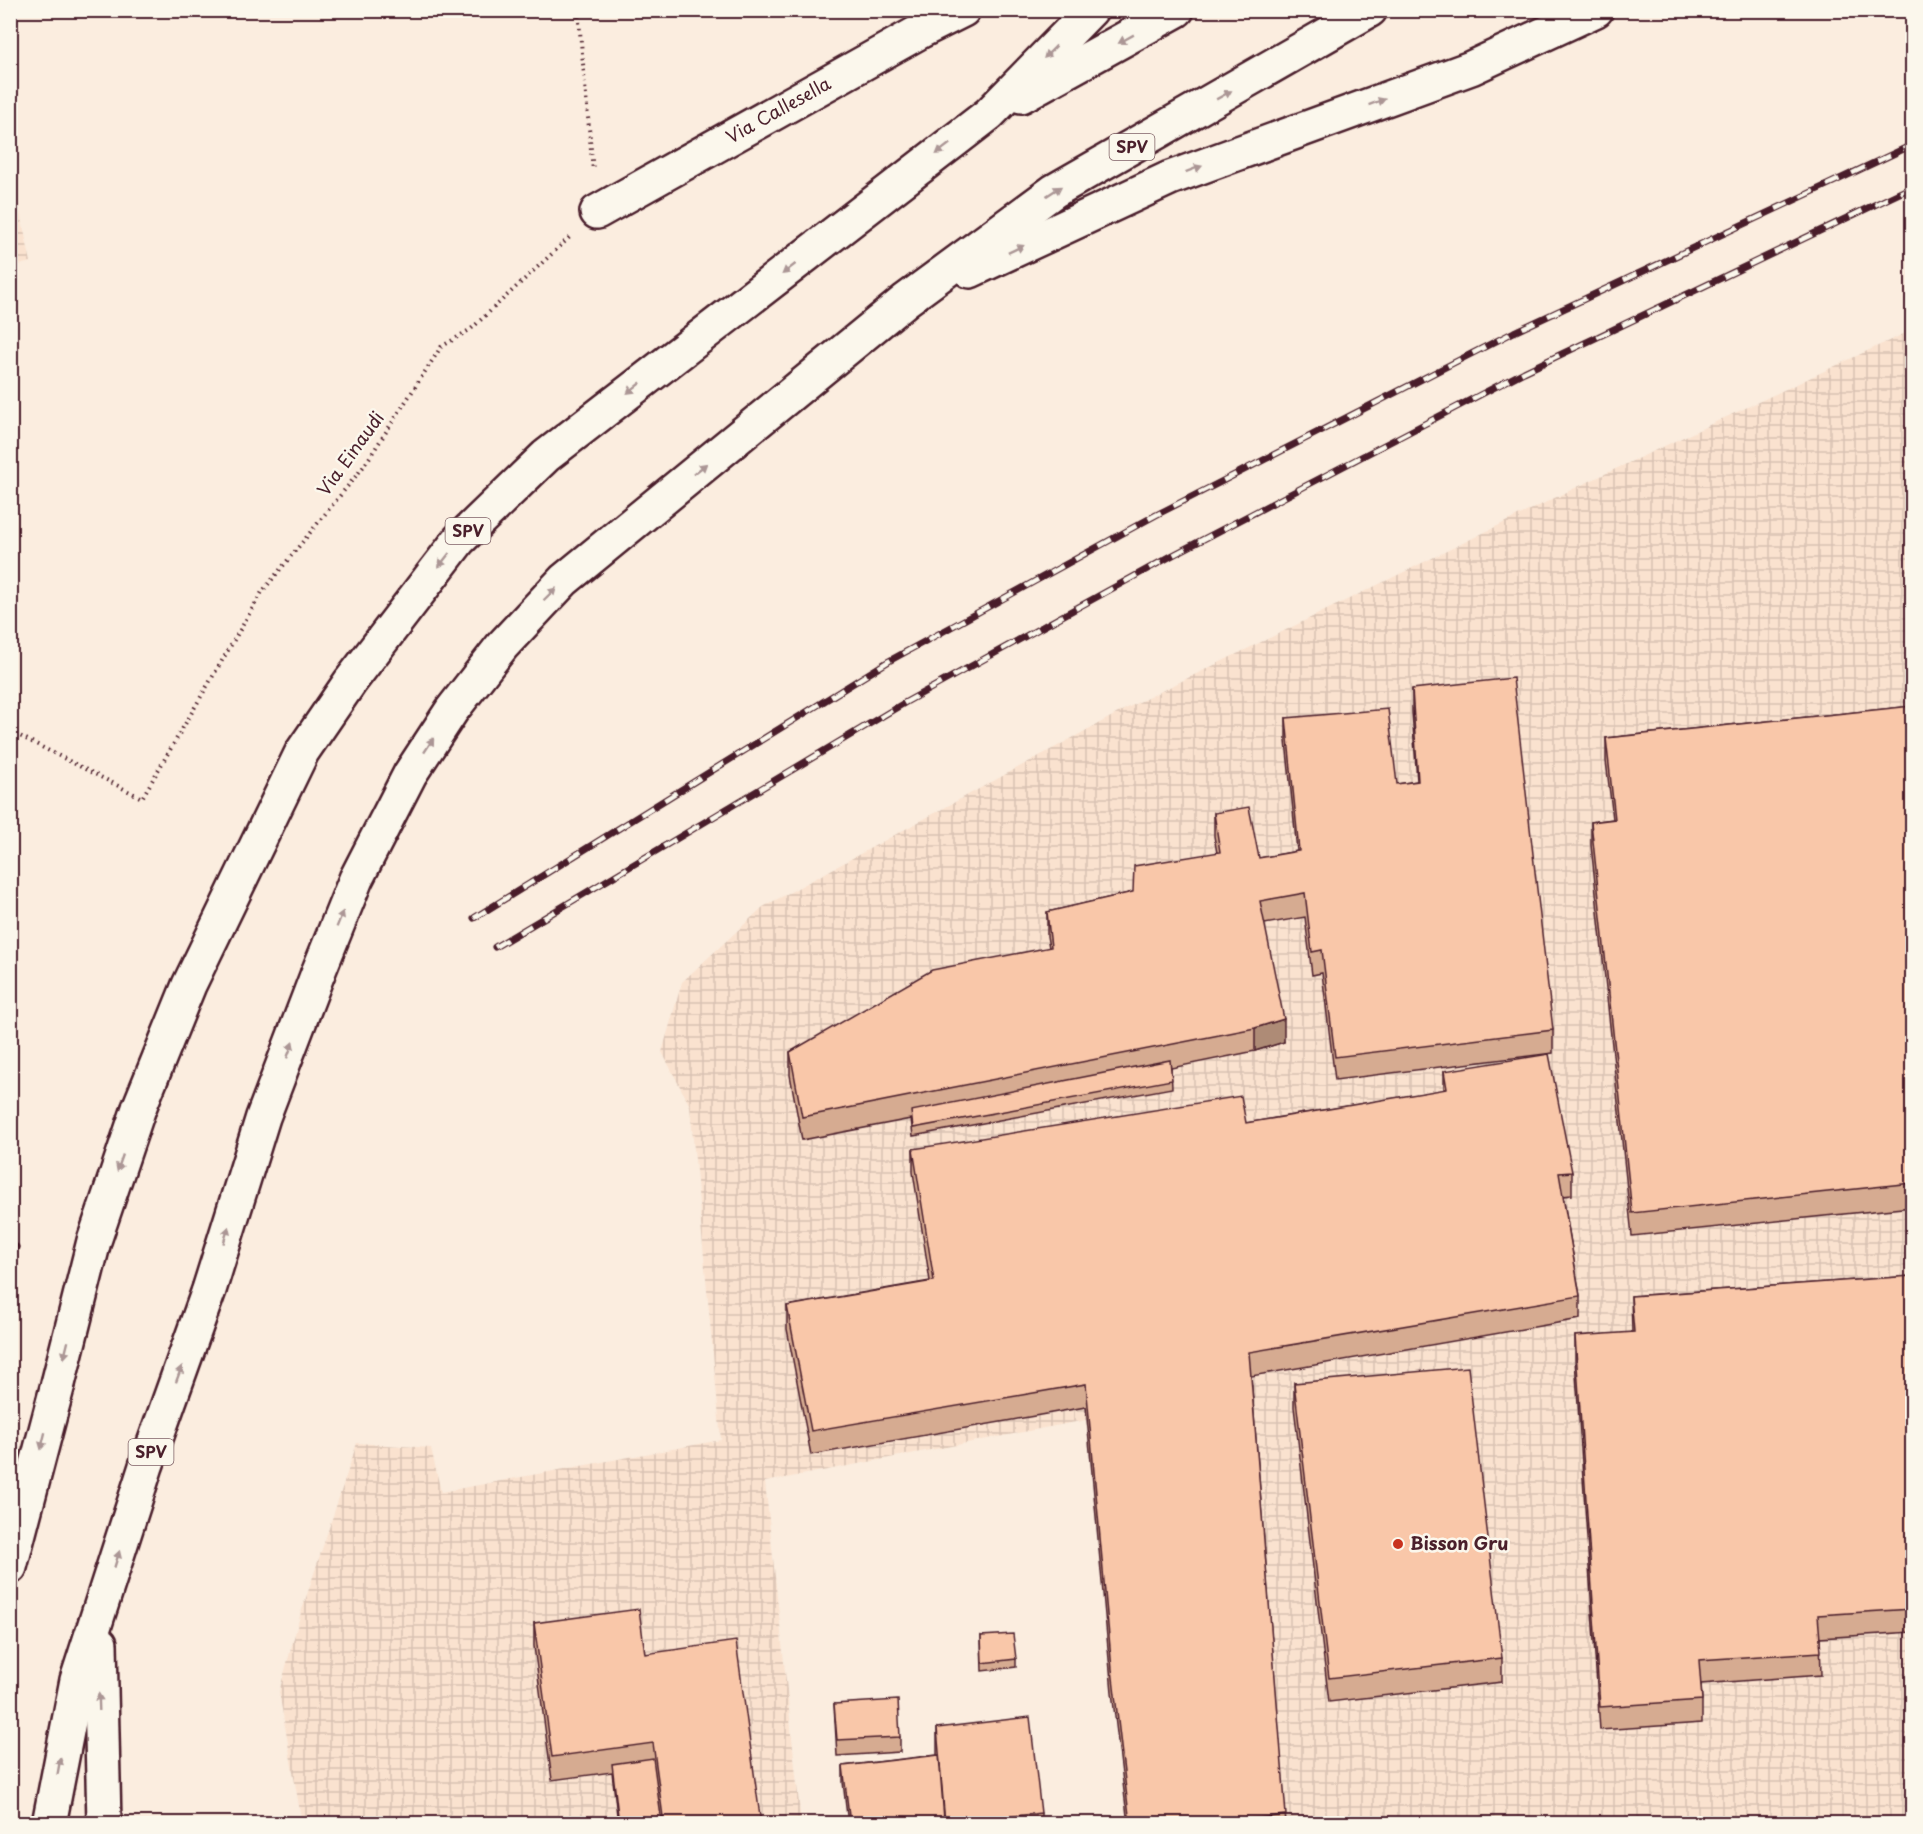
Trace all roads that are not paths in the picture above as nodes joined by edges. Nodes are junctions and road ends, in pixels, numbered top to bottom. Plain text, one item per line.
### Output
1 (963, 10) edge
2 (1091, 10) edge
3 (1177, 10) edge
4 (1370, 10) edge
5 (1596, 10) edge
6 (989, 114) junction
7 (597, 213) road end
8 (906, 300) junction
9 (10, 1567) edge
10 (100, 1615) junction
11 (49, 1824) edge
12 (104, 1824) edge

1 - 7 main road, Via Callesella
2 -> 6 main road
3 -> 6 main road, SPV
8 -> 4 main road, SPV
8 -> 5 main road
6 -> 9 main road, SPV, bridge
10 -> 8 main road, SPV, bridge
11 -> 10 main road
12 -> 10 main road

